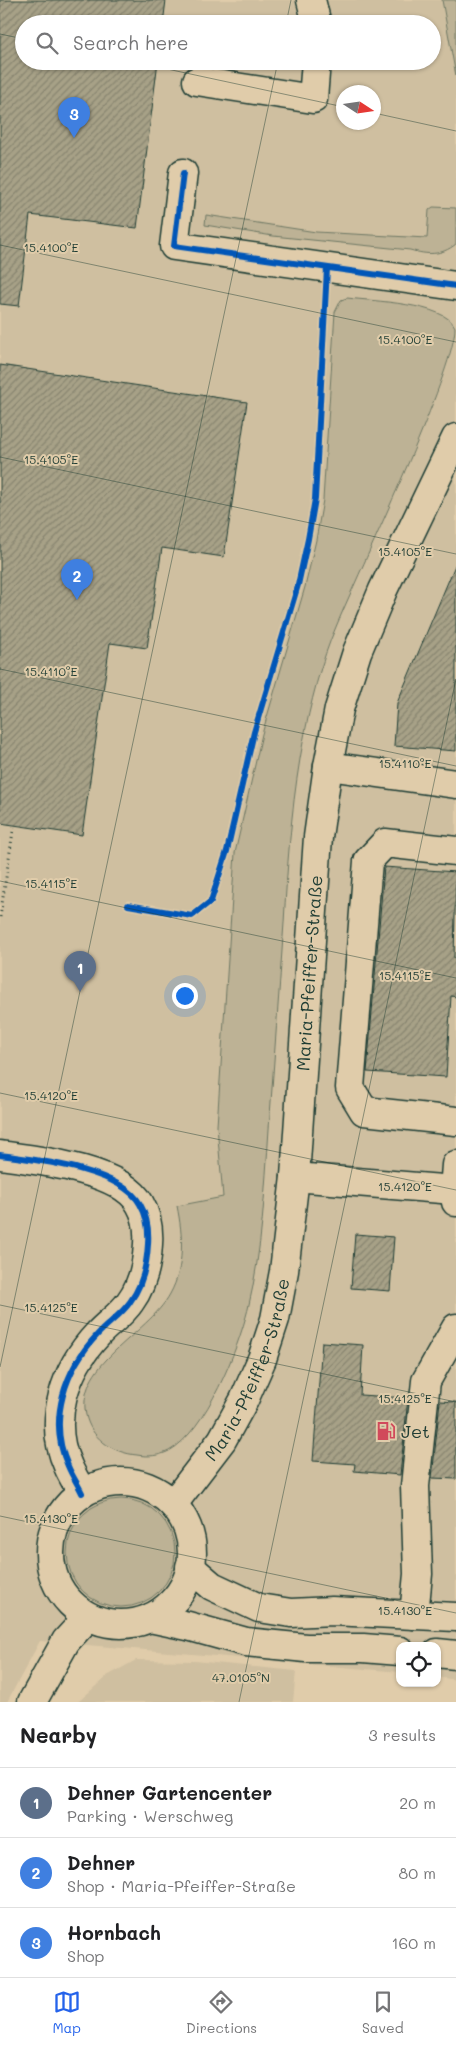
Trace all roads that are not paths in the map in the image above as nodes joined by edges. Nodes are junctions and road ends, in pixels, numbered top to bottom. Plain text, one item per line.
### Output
1 (311, 0) edge
2 (315, 15) edge
3 (315, 70) edge
4 (197, 80) dead end
5 (183, 173) dead end
6 (456, 286) edge
7 (456, 438) edge
8 (328, 766) junction
9 (456, 784) edge
10 (456, 851) edge
11 (456, 1120) edge
12 (0, 1155) edge
13 (295, 1177) junction
14 (455, 1186) edge
15 (456, 1328) edge
16 (82, 1493) junction
17 (173, 1504) junction
18 (190, 1567) junction
19 (414, 1615) junction
20 (88, 1616) junction
21 (456, 1617) edge
22 (150, 1618) junction
23 (396, 1651) edge
24 (441, 1653) edge
25 (456, 1654) edge
26 (32, 1702) edge

1 - 2 main road
3 - 4 main road
5 - 6 main road
7 - 8 main road, Maria-Pfeiffer-Straße
8 - 9 main road
8 - 13 main road, Maria-Pfeiffer-Straße
10 - 11 main road
12 - 16 main road
13 - 14 main road
13 - 17 main road, Maria-Pfeiffer-Straße
15 - 19 main road
16 - 17 main road
16 - 20 main road
17 - 18 main road
18 - 19 main road
18 - 22 main road
19 - 21 main road
20 - 22 main road
20 - 26 main road
22 - 23 main road
24 - 25 main road

